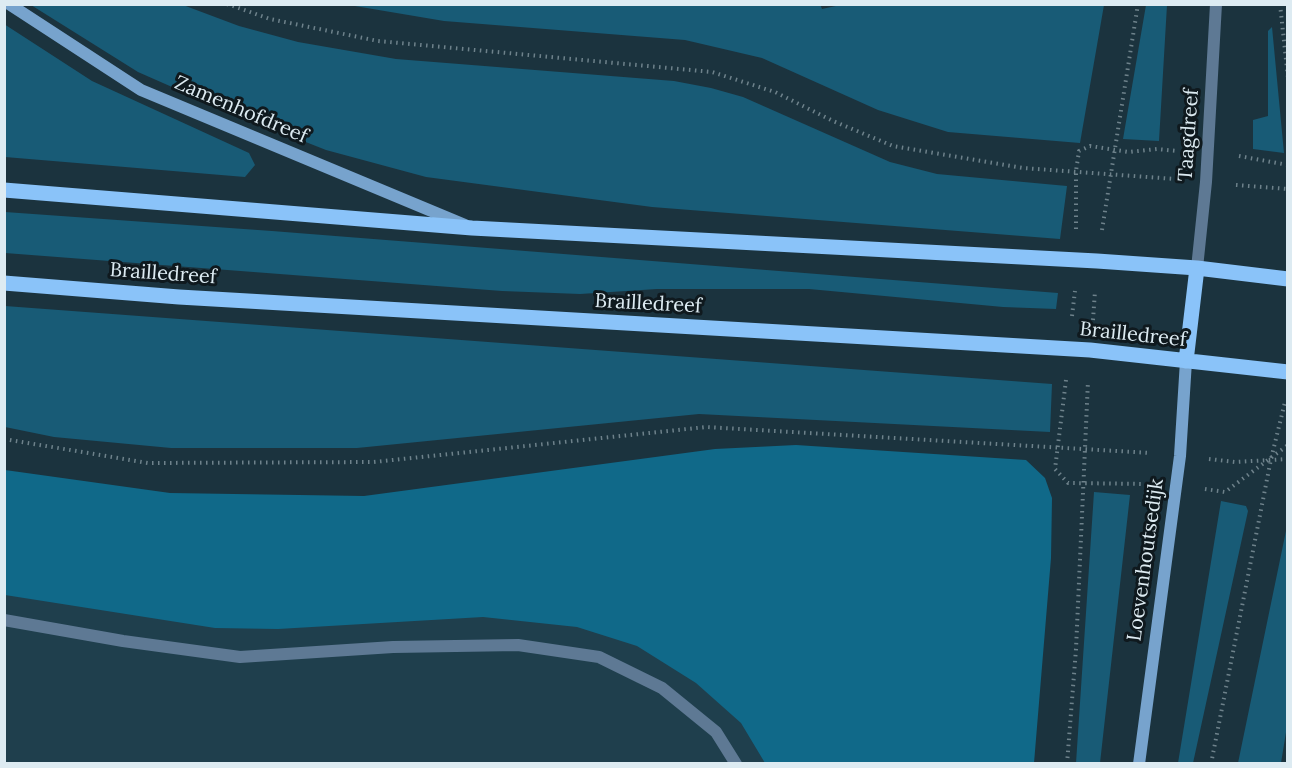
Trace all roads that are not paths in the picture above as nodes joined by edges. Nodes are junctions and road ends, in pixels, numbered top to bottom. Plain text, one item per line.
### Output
1 (9, 4) edge
2 (1216, 4) edge
3 (4, 190) edge
4 (472, 228) junction
5 (1197, 268) junction
6 (1287, 279) edge
7 (4, 283) edge
8 (1186, 361) junction
9 (1287, 372) edge
10 (4, 620) edge
11 (736, 764) edge
12 (1139, 764) edge

1 - 4 street, Zamenhofdreef
2 - 5 street, Taagdreef
3 - 4 main road
4 - 5 main road
5 - 6 main road
5 - 8 main road
7 - 8 main road, Brailledreef
8 - 9 main road, Brailledreef
8 - 12 street, Loevenhoutsedijk
10 - 11 street

